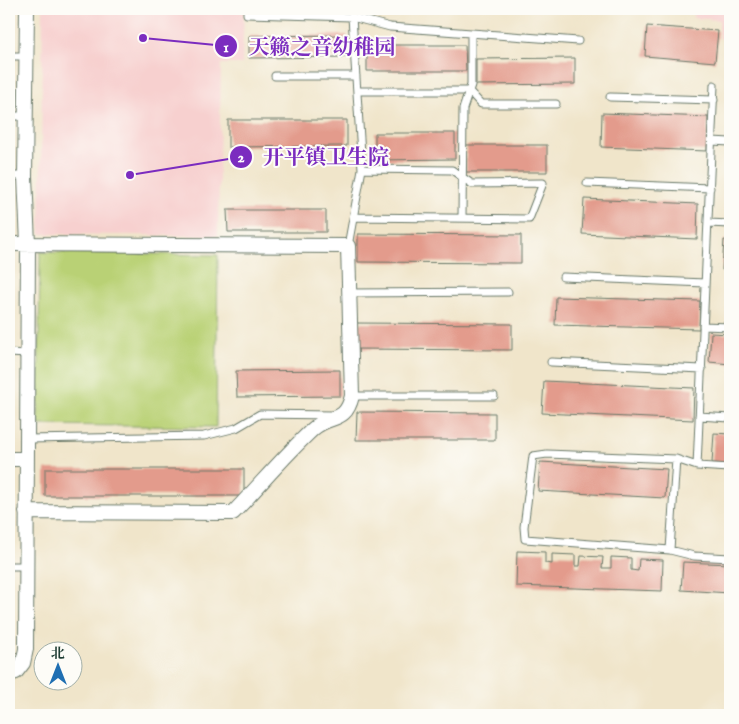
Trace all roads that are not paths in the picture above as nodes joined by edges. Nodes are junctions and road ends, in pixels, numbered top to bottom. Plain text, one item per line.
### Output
1 (27, 9) edge
2 (247, 9) edge
3 (352, 17) junction
4 (471, 34) junction
5 (578, 42) dead end
6 (9, 56) edge
7 (26, 56) junction
8 (275, 76) dead end
9 (356, 76) junction
10 (714, 84) dead end
11 (357, 91) junction
12 (469, 92) junction
13 (610, 97) dead end
14 (714, 100) junction
15 (556, 104) dead end
16 (9, 116) edge
17 (26, 116) junction
18 (712, 141) junction
19 (730, 142) edge
20 (362, 169) junction
21 (9, 176) edge
22 (25, 176) junction
23 (463, 177) junction
24 (587, 182) dead end
25 (710, 188) junction
26 (354, 217) junction
27 (462, 218) junction
28 (708, 223) junction
29 (730, 224) edge
30 (9, 244) edge
31 (28, 244) junction
32 (348, 246) junction
33 (563, 277) dead end
34 (705, 283) junction
35 (508, 292) dead end
36 (350, 293) junction
37 (704, 326) junction
38 (730, 327) edge
39 (9, 353) edge
40 (27, 354) junction
41 (551, 362) dead end
42 (702, 369) junction
43 (352, 396) junction
44 (494, 396) dead end
45 (341, 415) junction
46 (700, 416) junction
47 (730, 418) edge
48 (26, 439) junction
49 (9, 459) edge
50 (26, 459) junction
51 (676, 460) junction
52 (697, 466) junction
53 (730, 468) edge
54 (26, 512) junction
55 (670, 550) junction
56 (730, 558) edge
57 (9, 566) edge
58 (26, 566) junction
59 (9, 674) edge

1 - 7 street
2 - 3 lane
3 - 4 lane
3 - 9 lane
4 - 5 lane
4 - 12 lane
6 - 7 lane
7 - 17 street
8 - 9 lane
9 - 11 lane
10 - 14 lane
11 - 12 lane
11 - 20 lane
12 - 15 lane
12 - 23 lane
13 - 14 lane
14 - 18 lane
16 - 17 lane
17 - 22 street
18 - 19 lane
18 - 25 lane
20 - 23 lane
20 - 26 lane
21 - 22 lane
22 - 31 street
23 - 27 lane
23 - 27 lane
24 - 25 lane
25 - 28 lane
26 - 27 lane
26 - 32 lane
28 - 29 lane
28 - 34 lane
30 - 31 street
31 - 32 street
31 - 40 street
32 - 36 street
33 - 34 lane
34 - 37 lane
35 - 36 lane
36 - 43 street
37 - 38 lane
37 - 42 lane
39 - 40 lane
40 - 48 street
41 - 42 lane
42 - 46 lane
43 - 44 lane
43 - 45 street
45 - 48 lane
45 - 54 street
46 - 47 lane
46 - 52 lane
48 - 50 street
49 - 50 street
50 - 54 street
51 - 52 lane
51 - 55 lane
51 - 55 lane
52 - 53 lane
54 - 58 street
55 - 56 lane
57 - 58 lane
58 - 59 street

